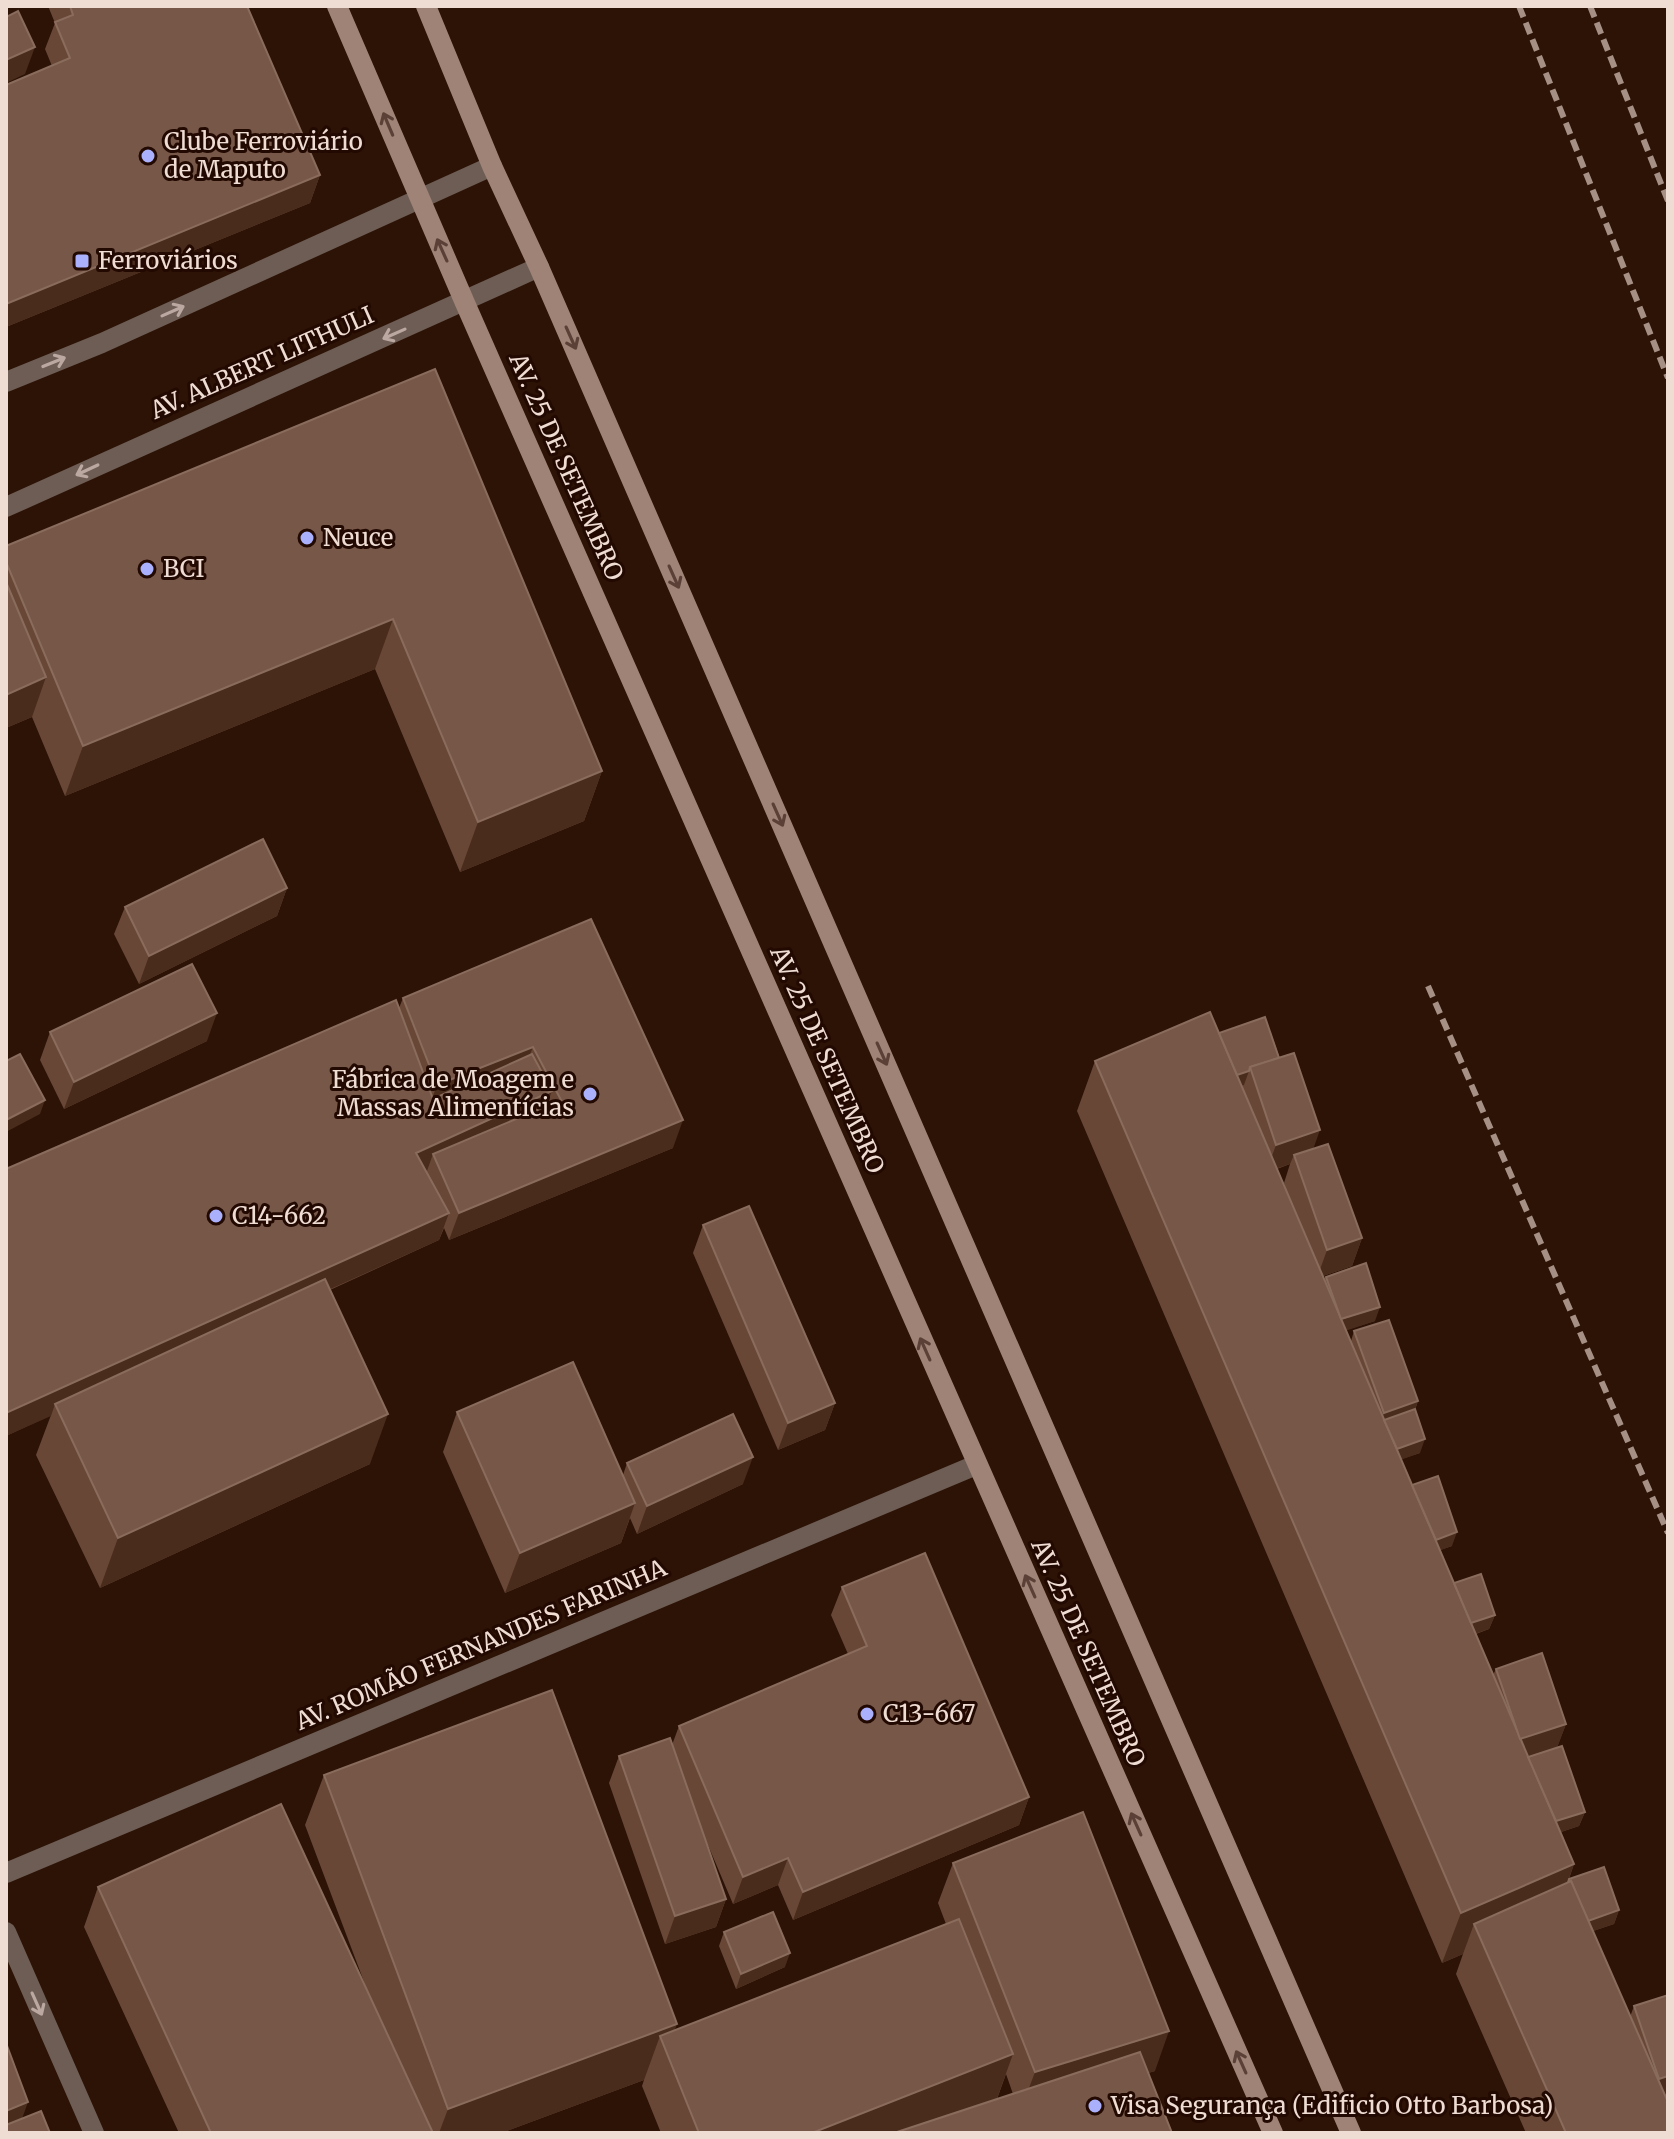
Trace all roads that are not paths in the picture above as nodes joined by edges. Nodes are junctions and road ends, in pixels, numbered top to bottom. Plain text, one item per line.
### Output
1 (337, 6) edge
2 (426, 6) edge
3 (492, 166) junction
4 (418, 196) junction
5 (539, 267) junction
6 (465, 303) junction
7 (6, 382) edge
8 (6, 507) edge
9 (976, 1465) junction
10 (6, 1873) edge
11 (6, 1932) edge
12 (94, 2133) edge
13 (1273, 2133) edge
14 (1351, 2133) edge

4 -> 1 main road, AV. 25 DE SETEMBRO
2 - 3 main road, AV. 25 DE SETEMBRO
3 - 4 street
3 - 5 main road, AV. 25 DE SETEMBRO
6 -> 4 main road, AV. 25 DE SETEMBRO
7 -> 4 street
5 - 6 street, AV. ALBERT LITHULI
5 -> 14 main road, AV. 25 DE SETEMBRO
6 -> 8 street, AV. ALBERT LITHULI
9 -> 6 main road, AV. 25 DE SETEMBRO
9 - 10 street, AV. ROMÃO FERNANDES FARINHA
13 -> 9 main road, AV. 25 DE SETEMBRO
11 -> 12 street

